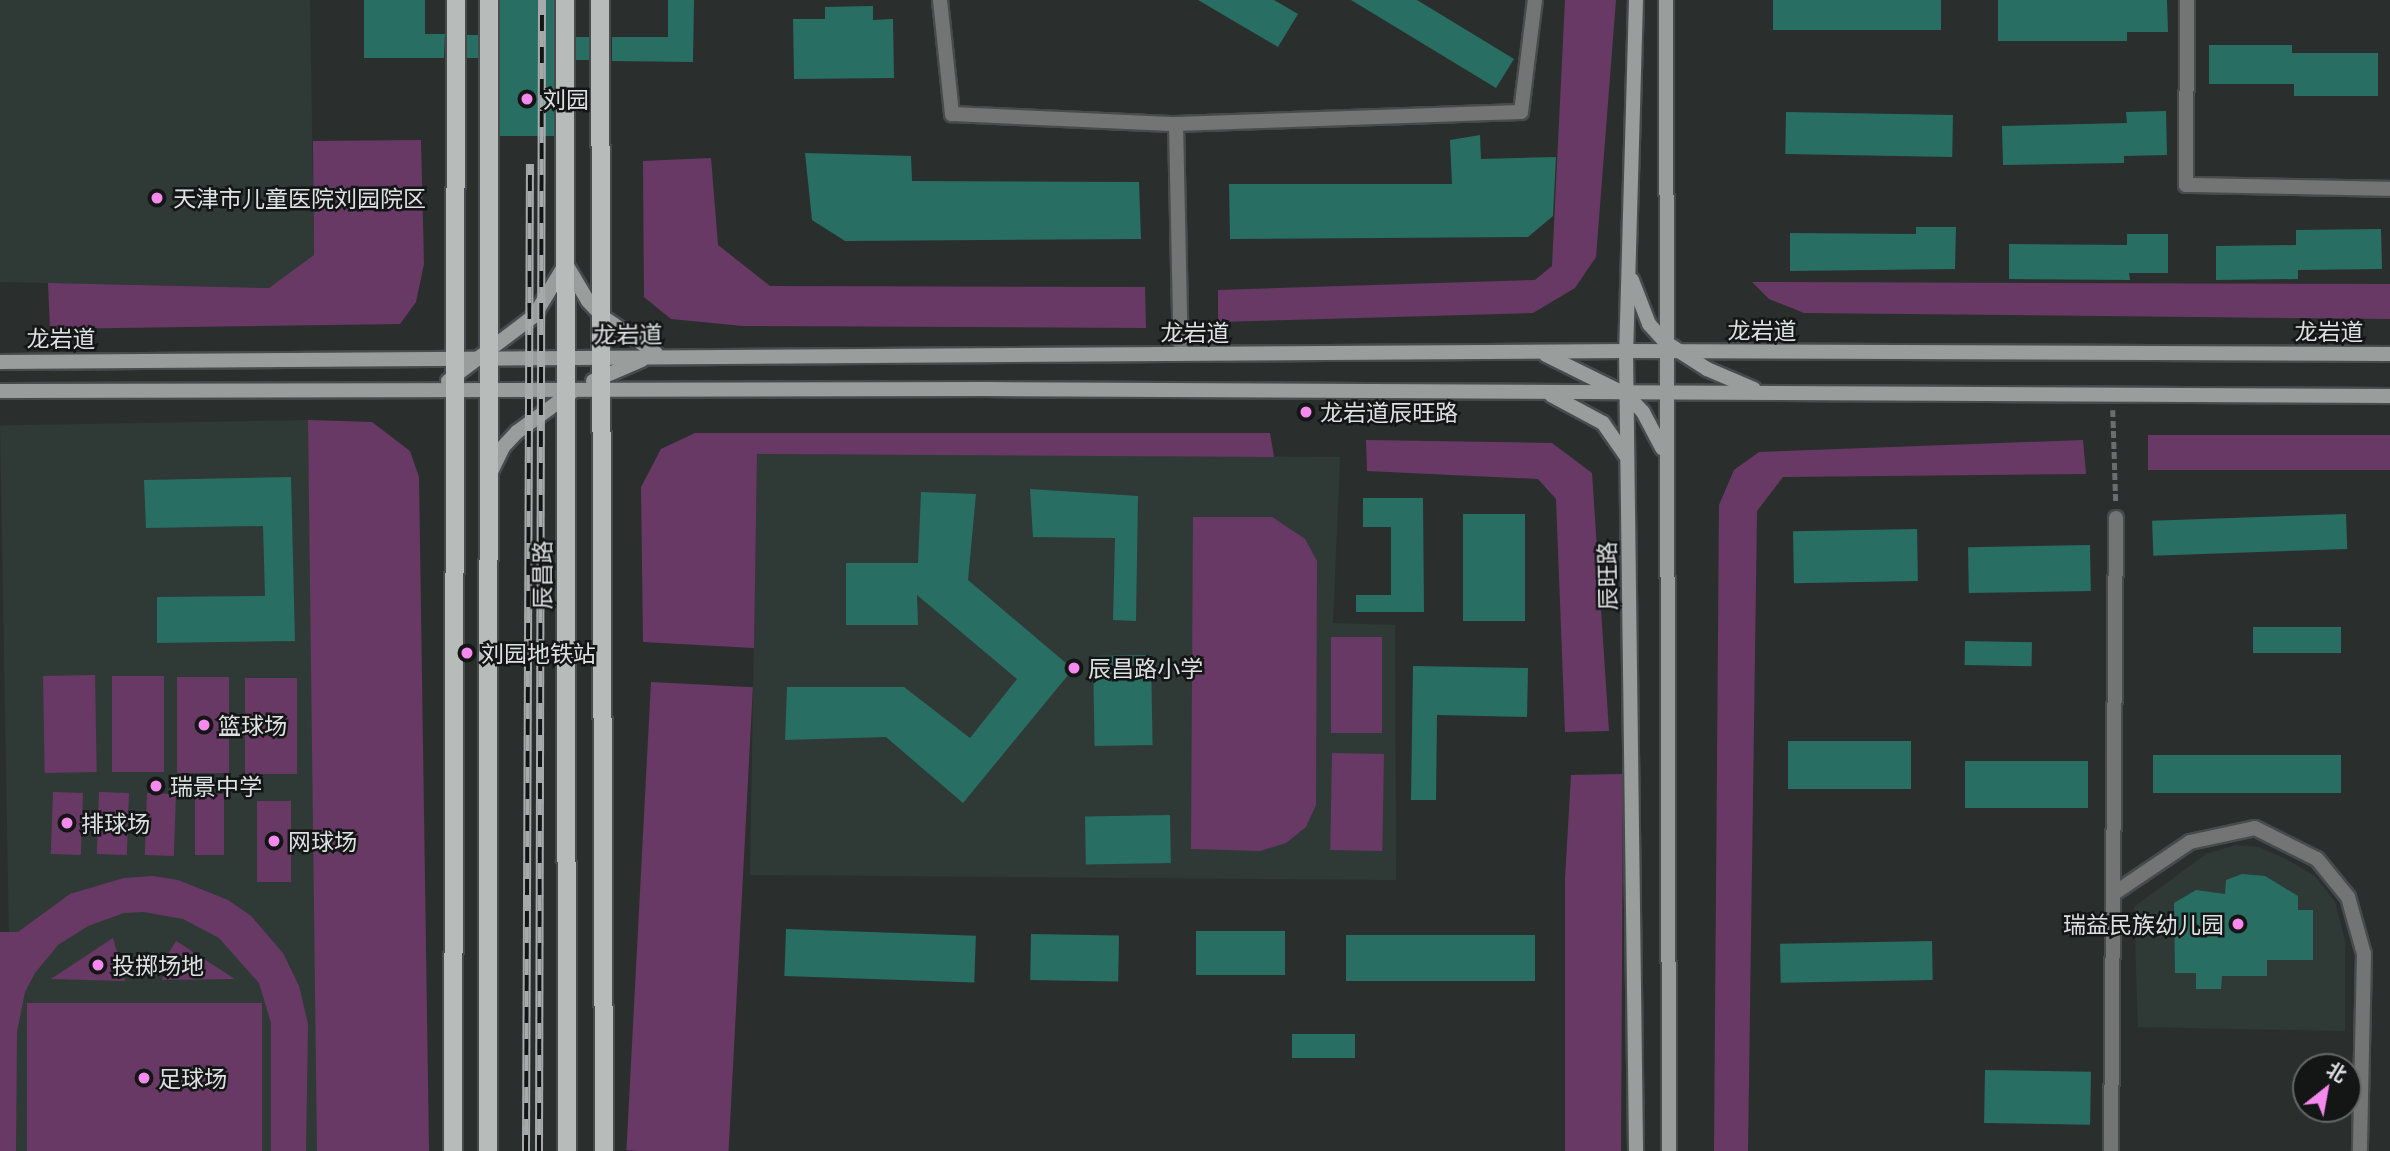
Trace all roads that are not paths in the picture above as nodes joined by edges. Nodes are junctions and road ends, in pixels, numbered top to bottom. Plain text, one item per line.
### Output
1 (456, 0) edge
2 (489, 0) edge
3 (565, 0) edge
4 (600, 0) edge
5 (940, 0) edge
6 (1535, 0) edge
7 (1636, 0) edge
8 (1666, 0) edge
9 (2187, 0) edge
10 (1176, 124) junction
11 (2390, 189) edge
12 (566, 263) junction
13 (1628, 265) junction
14 (603, 317) junction
15 (1669, 349) junction
16 (1626, 351) junction
17 (1539, 352) junction
18 (1181, 354) junction
19 (2390, 354) edge
20 (486, 356) junction
21 (603, 356) junction
22 (660, 356) junction
23 (454, 357) junction
24 (567, 358) junction
25 (0, 362) edge
26 (603, 383) junction
27 (455, 384) junction
28 (0, 391) edge
29 (487, 391) junction
30 (569, 392) junction
31 (1545, 392) junction
32 (1665, 393) junction
33 (1768, 393) junction
34 (1625, 394) junction
35 (2390, 396) edge
36 (1665, 458) junction
37 (1628, 463) junction
38 (487, 483) junction
39 (2116, 518) road end
40 (2113, 894) junction
41 (453, 1151) edge
42 (488, 1151) edge
43 (567, 1151) edge
44 (604, 1151) edge
45 (1636, 1151) edge
46 (1670, 1151) edge
47 (2111, 1151) edge
48 (2360, 1151) edge

1 - 23 main road
2 - 20 main road
3 - 12 main road, 辰昌路
4 - 14 main road
5 - 10 lane
6 - 10 lane
7 - 13 main road, 辰旺路
8 - 15 main road
9 - 11 lane
10 - 18 lane
12 - 14 main road
12 - 20 main road
12 - 24 main road, 辰昌路
13 - 15 main road
13 - 16 main road, 辰旺路
14 - 21 main road
14 - 22 main road
15 - 16 main road, 龙岩道
15 - 19 main road, 龙岩道
15 - 32 main road
15 - 33 main road
16 - 17 main road, 龙岩道
16 - 34 main road, 辰旺路
17 - 18 main road, 龙岩道
17 - 34 main road
18 - 22 main road, 龙岩道
20 - 23 main road, 龙岩道
20 - 24 main road, 龙岩道
20 - 27 main road
20 - 29 main road
21 - 22 main road, 龙岩道
21 - 24 main road, 龙岩道
21 - 26 main road
22 - 26 main road
23 - 25 main road, 龙岩道
23 - 27 main road
24 - 30 main road, 辰昌路
26 - 30 main road
26 - 31 main road
26 - 44 main road
27 - 28 main road
27 - 29 main road
27 - 41 main road
29 - 30 main road
29 - 38 main road
30 - 38 main road
30 - 43 main road, 辰昌路
31 - 34 main road
31 - 37 main road
32 - 33 main road
32 - 34 main road
32 - 36 main road
33 - 35 main road
34 - 36 main road
34 - 37 main road, 辰旺路
36 - 46 main road
37 - 45 main road, 辰旺路
38 - 42 main road
39 - 40 lane
40 - 47 lane
40 - 48 lane

